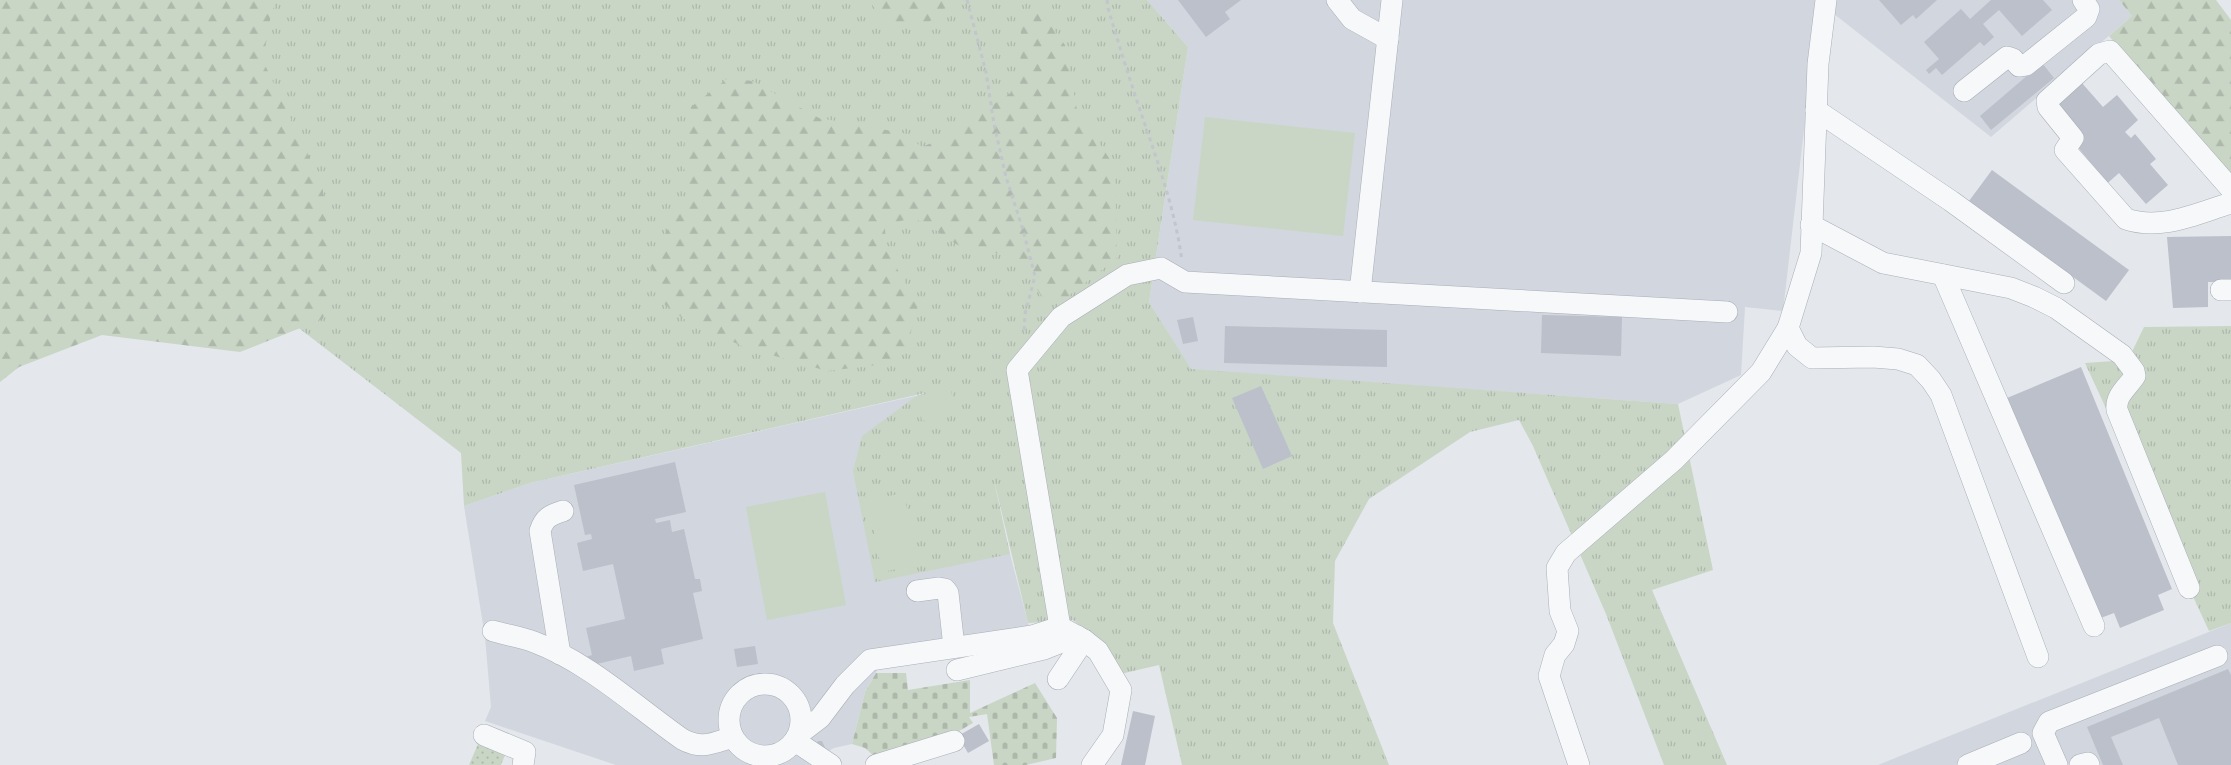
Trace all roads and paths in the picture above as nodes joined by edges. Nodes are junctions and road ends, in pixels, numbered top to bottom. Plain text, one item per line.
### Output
1 (967, 0) edge
2 (1107, 0) edge
3 (1337, 0) edge
4 (1392, 0) edge
5 (1826, 0) edge
6 (2083, 0) edge
7 (1388, 39) junction
8 (1964, 91) dead end
9 (1816, 110) junction
10 (2231, 202) edge
11 (1811, 225) junction
12 (1943, 275) junction
13 (1185, 282) junction
14 (2064, 283) dead end
15 (1360, 292) junction
16 (1727, 312) dead end
17 (1788, 328) junction
18 (1024, 338) dead end
19 (563, 511) dead end
20 (2188, 588) dead end
21 (917, 591) dead end
22 (2094, 626) dead end
23 (493, 631) dead end
24 (1074, 635) junction
25 (954, 647) junction
26 (560, 654) junction
27 (2217, 656) dead end
28 (2038, 657) dead end
29 (957, 670) dead end
30 (1058, 679) dead end
31 (845, 686) junction
32 (801, 710) junction
33 (484, 735) dead end
34 (733, 737) junction
35 (797, 738) junction
36 (954, 741) dead end
37 (2021, 743) dead end
38 (778, 759) edge
39 (523, 765) edge
40 (831, 765) edge
41 (876, 765) edge
42 (1092, 765) edge
43 (1579, 765) edge
44 (1968, 765) edge
45 (2057, 765) edge
46 (2080, 765) edge
47 (2090, 765) edge

1 - 18 path
2 - 13 path
3 - 7 lane
4 - 7 lane
5 - 9 lane
6 - 8 lane
7 - 15 lane
9 - 11 lane
9 - 14 lane
10 - 10 lane
11 - 12 lane
11 - 17 lane
12 - 20 lane
12 - 22 lane
13 - 15 lane
13 - 24 lane
15 - 16 lane
17 - 28 lane
17 - 43 lane
19 - 26 lane
21 - 25 lane
23 - 26 lane
24 - 25 lane
24 - 29 lane
24 - 30 lane
24 - 42 lane
25 - 31 lane
26 - 34 lane
27 - 45 lane
31 - 32 lane
31 - 35 lane
32 - 34 lane
32 - 35 lane
33 - 39 lane
34 - 38 lane
35 - 38 lane
35 - 40 lane
36 - 41 lane
37 - 44 lane
46 - 47 lane

